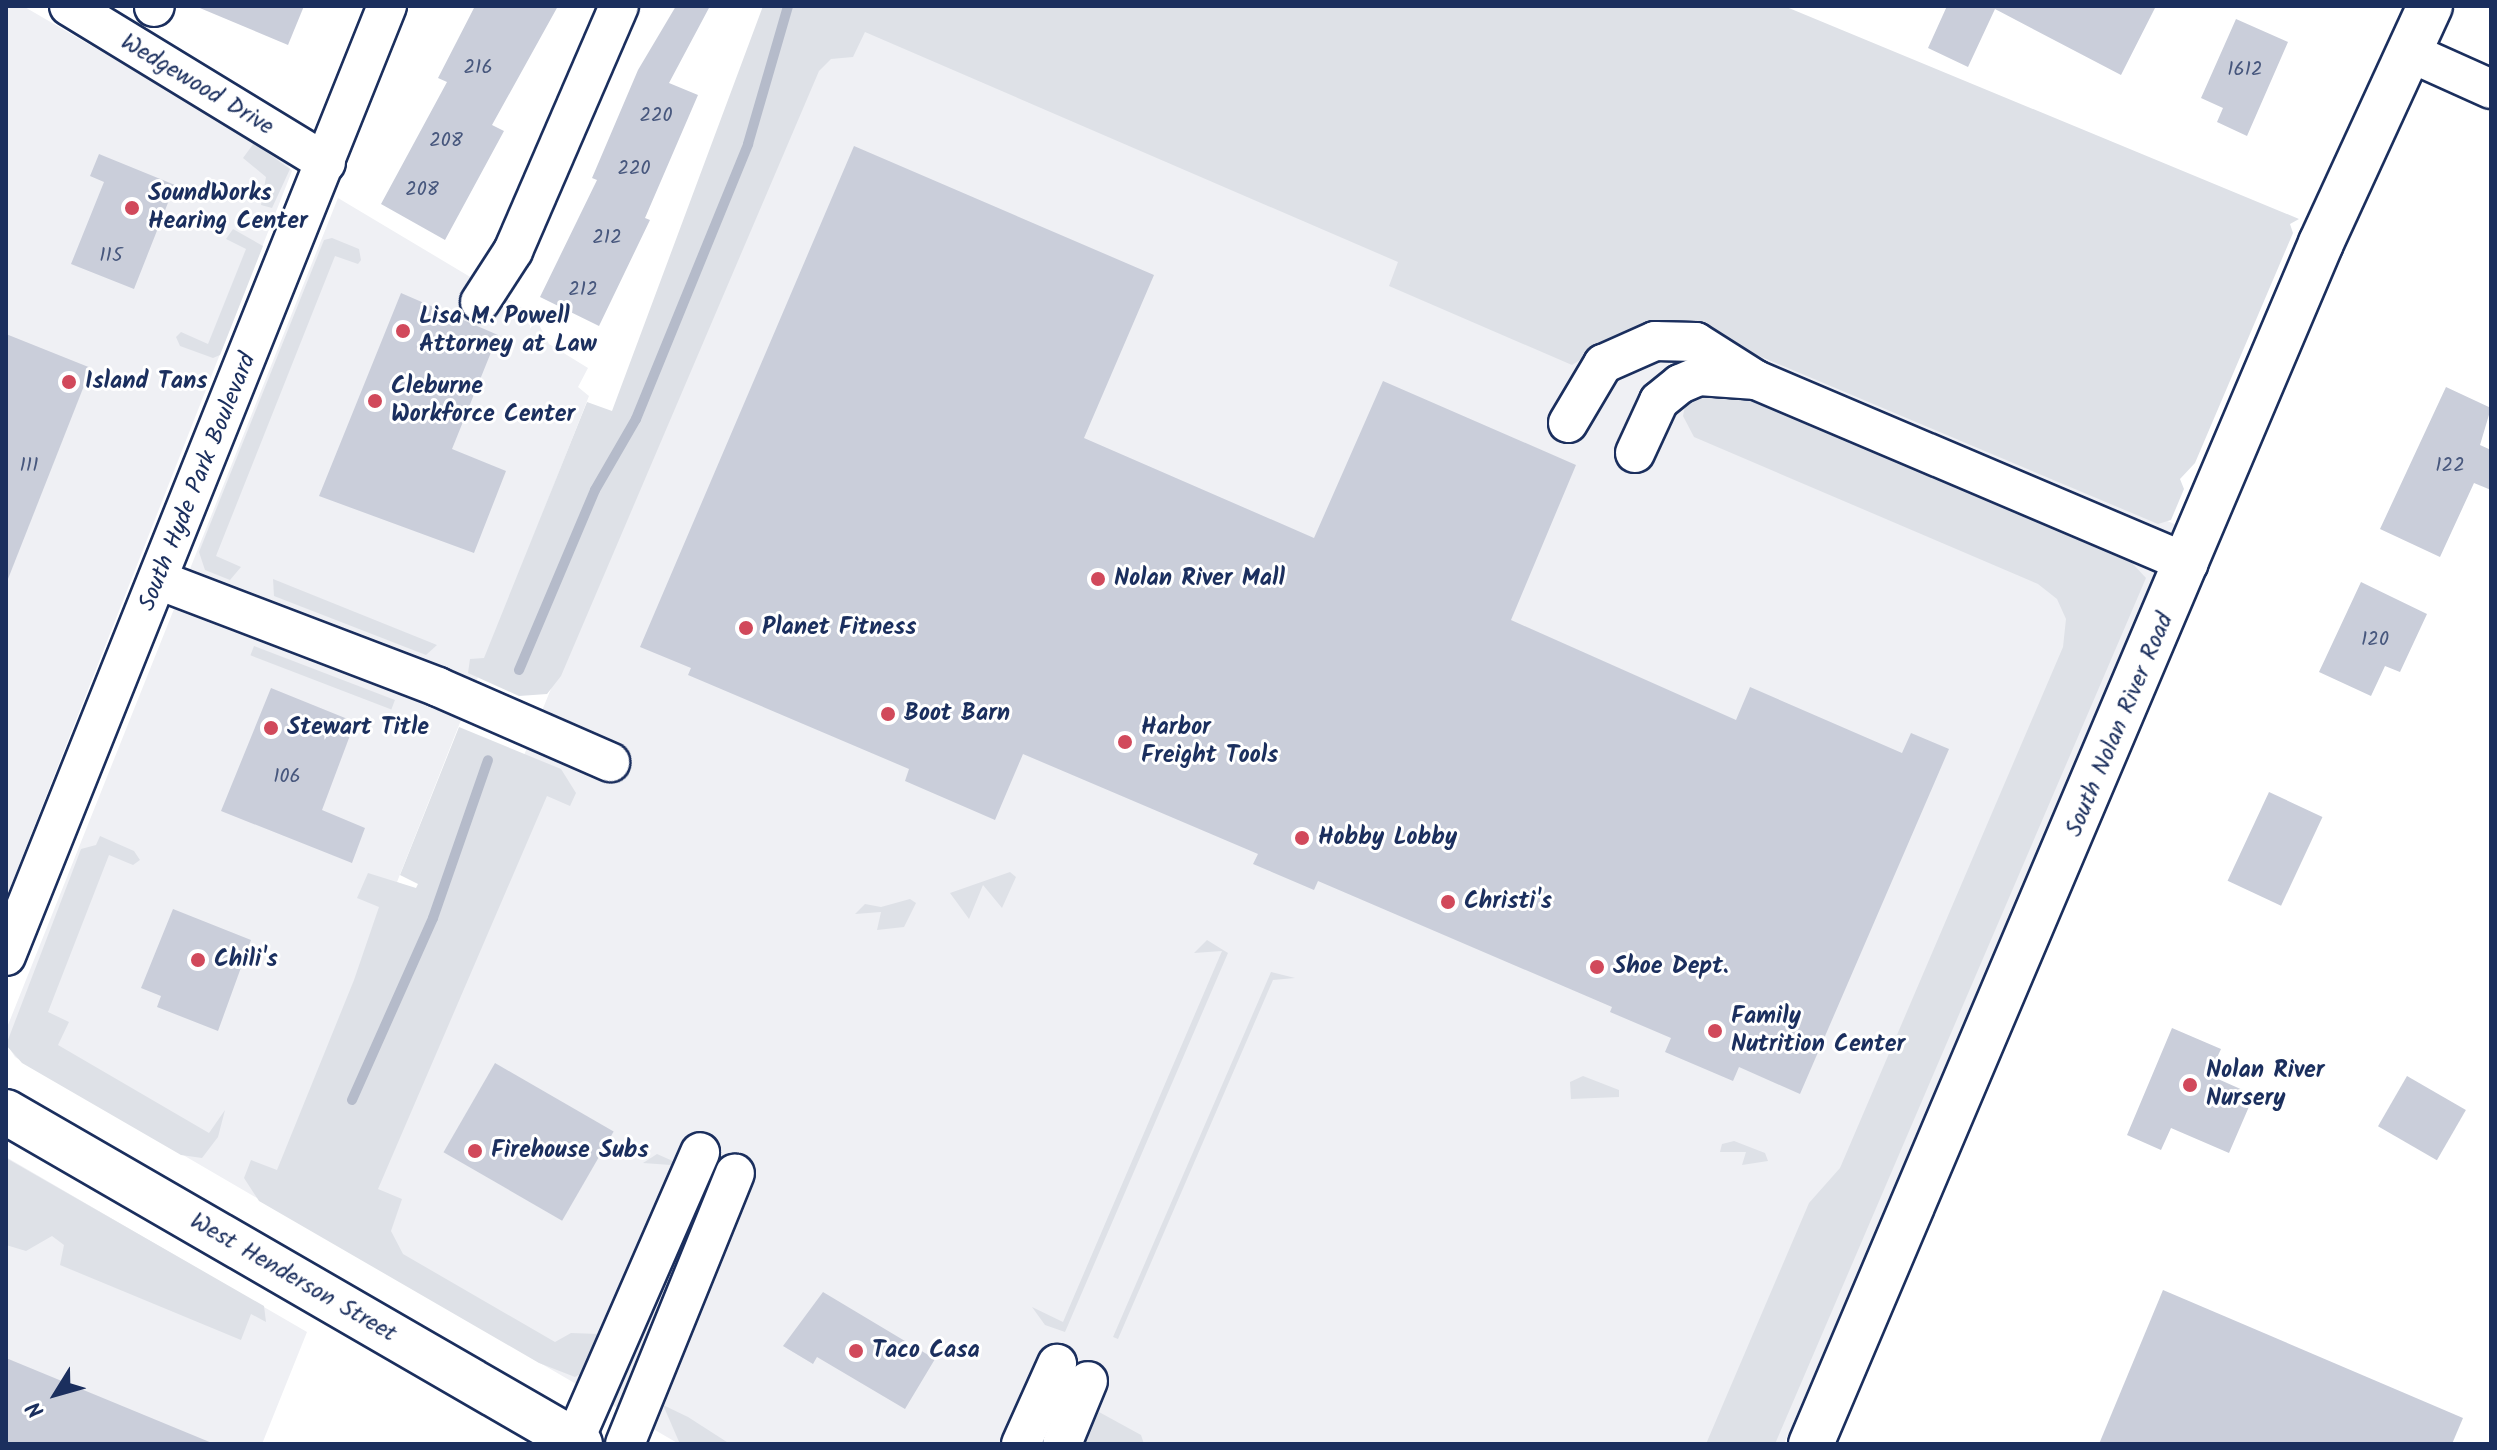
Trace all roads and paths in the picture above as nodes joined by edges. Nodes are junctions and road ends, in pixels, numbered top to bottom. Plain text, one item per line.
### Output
1 (69, 6) edge
2 (387, 6) edge
3 (619, 6) edge
4 (2427, 7) edge
5 (2411, 53) junction
6 (2491, 89) edge
7 (326, 163) junction
8 (480, 302) dead end
9 (1756, 380) junction
10 (1568, 423) dead end
11 (1635, 453) dead end
12 (2189, 564) junction
13 (161, 581) junction
14 (610, 762) dead end
15 (6, 956) edge
16 (6, 1112) edge
17 (700, 1152) dead end
18 (735, 1173) dead end
19 (577, 1442) edge
20 (625, 1444) edge
21 (1021, 1444) edge
22 (1062, 1444) edge
23 (1811, 1444) edge

1 - 7 street, Wedgewood Drive
2 - 7 street, South Hyde Park Boulevard
3 - 8 street
4 - 5 main road, South Nolan River Road
5 - 6 street
5 - 12 main road, South Nolan River Road
7 - 13 street, South Hyde Park Boulevard
9 - 10 street
9 - 11 street
9 - 12 street
12 - 23 main road, South Nolan River Road
13 - 14 street
13 - 15 street, South Hyde Park Boulevard
16 - 19 main road, West Henderson Street
17 - 19 street
18 - 20 street
21 - 22 street

